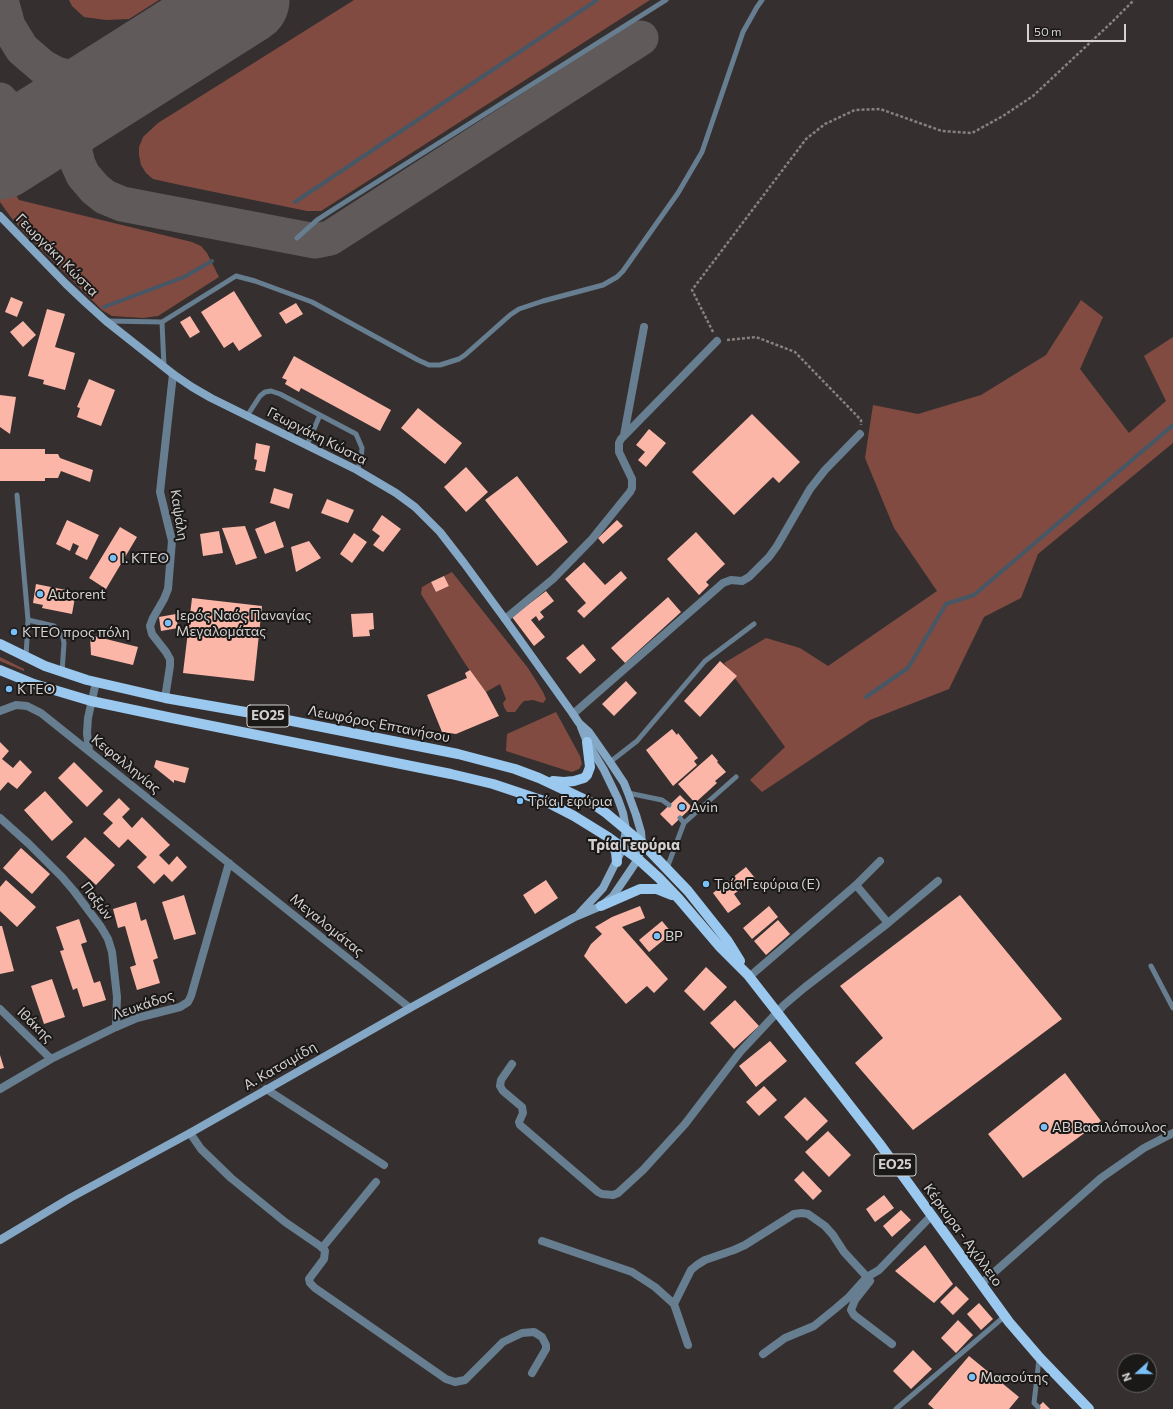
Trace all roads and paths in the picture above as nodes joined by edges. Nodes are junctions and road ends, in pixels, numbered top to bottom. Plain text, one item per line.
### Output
1 (666, 0) edge
2 (762, 0) edge
3 (1134, 0) edge
4 (0, 216) edge
5 (297, 238) dead end
6 (106, 321) junction
7 (162, 322) junction
8 (644, 327) dead end
9 (717, 340) junction
10 (164, 368) junction
11 (173, 374) junction
12 (320, 415) junction
13 (247, 416) junction
14 (860, 434) joint
15 (624, 436) junction
16 (307, 445) junction
17 (357, 470) junction
18 (17, 495) dead end
19 (170, 558) junction
20 (158, 559) dead end
21 (505, 619) junction
22 (28, 620) junction
23 (754, 624) dead end
24 (0, 644) edge
25 (26, 657) junction
26 (0, 670) edge
27 (62, 673) junction
28 (96, 682) junction
29 (165, 698) junction
30 (91, 701) junction
31 (0, 711) edge
32 (573, 714) junction
33 (579, 723) junction
34 (587, 742) junction
35 (88, 751) junction
36 (610, 762) junction
37 (736, 777) dead end
38 (539, 778) junction
39 (628, 793) junction
40 (669, 805) dead end
41 (680, 818) dead end
42 (1, 821) edge
43 (684, 824) junction
44 (626, 829) junction
45 (608, 836) junction
46 (642, 843) junction
47 (623, 848) junction
48 (638, 859) junction
49 (880, 861) dead end
50 (617, 862) junction
51 (229, 863) junction
52 (667, 868) junction
53 (938, 881) dead end
54 (856, 885) junction
55 (679, 899) junction
56 (601, 906) junction
57 (575, 917) junction
58 (888, 923) junction
59 (1151, 966) dead end
60 (748, 976) junction
61 (410, 1008) junction
62 (1173, 1008) edge
63 (0, 1009) edge
64 (777, 1013) junction
65 (116, 1027) junction
66 (51, 1059) junction
67 (512, 1064) dead end
68 (0, 1089) edge
69 (266, 1089) junction
70 (190, 1133) junction
71 (1173, 1133) edge
72 (384, 1164) dead end
73 (376, 1182) dead end
74 (932, 1215) junction
75 (0, 1240) edge
76 (542, 1241) dead end
77 (322, 1248) junction
78 (879, 1270) junction
79 (867, 1277) junction
80 (981, 1284) junction
81 (674, 1304) junction
82 (1005, 1316) junction
83 (892, 1344) dead end
84 (688, 1345) dead end
85 (763, 1354) dead end
86 (1040, 1358) junction
87 (532, 1373) dead end
88 (1038, 1407) dead end
89 (896, 1409) edge
90 (1089, 1409) edge

1 - 5 lane
2 - 7 lane
3 - 9 path
4 - 6 main road, Γεωργάκη Κώστα
6 - 7 lane
6 - 10 main road, Γεωργάκη Κώστα
7 - 10 lane
8 - 15 street
9 - 14 path
9 - 15 street
10 - 11 main road, Γεωργάκη Κώστα
11 - 13 main road, Γεωργάκη Κώστα
11 - 19 street, Καψάλη
12 - 13 lane
12 - 16 lane
12 - 17 lane
13 - 16 main road, Γεωργάκη Κώστα
14 - 32 street
15 - 21 street
16 - 17 main road, Γεωργάκη Κώστα
17 - 21 main road, Γεωργάκη Κώστα
18 - 22 lane
19 - 20 lane
19 - 29 street, Καψάλη
21 - 32 main road, Γεωργάκη Κώστα
22 - 25 lane
22 - 27 lane
23 - 36 lane
24 - 25 main road, Λεωφόρος Επτανήσου / ΕΟ25
25 - 27 main road, Λεωφόρος Επτανήσου / ΕΟ25
26 - 30 main road, ΕΟ25
27 - 28 main road, Λεωφόρος Επτανήσου / ΕΟ25
28 - 29 main road, Λεωφόρος Επτανήσου / ΕΟ25
28 - 30 street
29 - 38 main road, Λεωφόρος Επτανήσου / ΕΟ25
30 - 35 street
30 - 45 main road, ΕΟ25
31 - 35 street, Κεφαλληνίας
32 - 33 main road, Γεωργάκη Κώστα
33 - 34 main road, Γεωργάκη Κώστα
33 - 36 main road, Γεωργάκη Κώστα
34 - 38 main road
34 - 44 main road, Γεωργάκη Κώστα
35 - 51 street, Κεφαλληνίας
36 - 39 main road, Γεωργάκη Κώστα
37 - 43 lane
38 - 44 main road, Λεωφόρος Επτανήσου / ΕΟ25
39 - 40 lane
39 - 46 main road, Γεωργάκη Κώστα
41 - 43 lane
42 - 65 street, Παξών
43 - 52 lane
44 - 46 main road, Κέρκυρα - Αχίλλειο / ΕΟ25
44 - 47 main road, Α. Κατσιμίδη
45 - 47 main road, ΕΟ25
45 - 50 main road
46 - 48 main road
46 - 52 main road, Κέρκυρα - Αχίλλειο / ΕΟ25
47 - 48 main road, Κέρκυρα - Αχίλλειο / ΕΟ25
47 - 50 main road, Α. Κατσιμίδη
48 - 55 main road, Κέρκυρα - Αχίλλειο / ΕΟ25
48 - 56 main road, Α. Κατσιμίδη
49 - 54 street
50 - 57 main road, Α. Κατσιμίδη
51 - 61 street, Μεγαλομάτας
51 - 65 street, Λευκάδος
52 - 60 main road, Κέρκυρα - Αχίλλειο / ΕΟ25
53 - 58 street
54 - 58 street
54 - 60 street
55 - 56 main road
55 - 60 main road, Κέρκυρα - Αχίλλειο / ΕΟ25
56 - 57 main road, Α. Κατσιμίδη
57 - 61 main road, Α. Κατσιμίδη
58 - 64 street
59 - 62 lane
60 - 64 main road, Κέρκυρα - Αχίλλειο / ΕΟ25
61 - 69 main road, Α. Κατσιμίδη
63 - 66 street, Ιθάκης
64 - 67 street
64 - 74 main road, Κέρκυρα - Αχίλλειο / ΕΟ25
65 - 66 street, Λευκάδος
66 - 68 street, Λευκάδος
69 - 70 main road, Α. Κατσιμίδη
69 - 72 street
70 - 75 main road, Α. Κατσιμίδη
70 - 77 street
71 - 80 street
73 - 77 street
74 - 78 street
74 - 80 main road, Κέρκυρα - Αχίλλειο / ΕΟ25
76 - 81 street
77 - 87 street
78 - 79 street
78 - 83 street
79 - 81 street
79 - 85 street
80 - 82 main road, Κέρκυρα - Αχίλλειο / ΕΟ25
81 - 84 street
82 - 86 main road, Κέρκυρα - Αχίλλειο / ΕΟ25
82 - 89 lane
86 - 88 lane
86 - 90 main road, Κέρκυρα - Αχίλλειο / ΕΟ25

